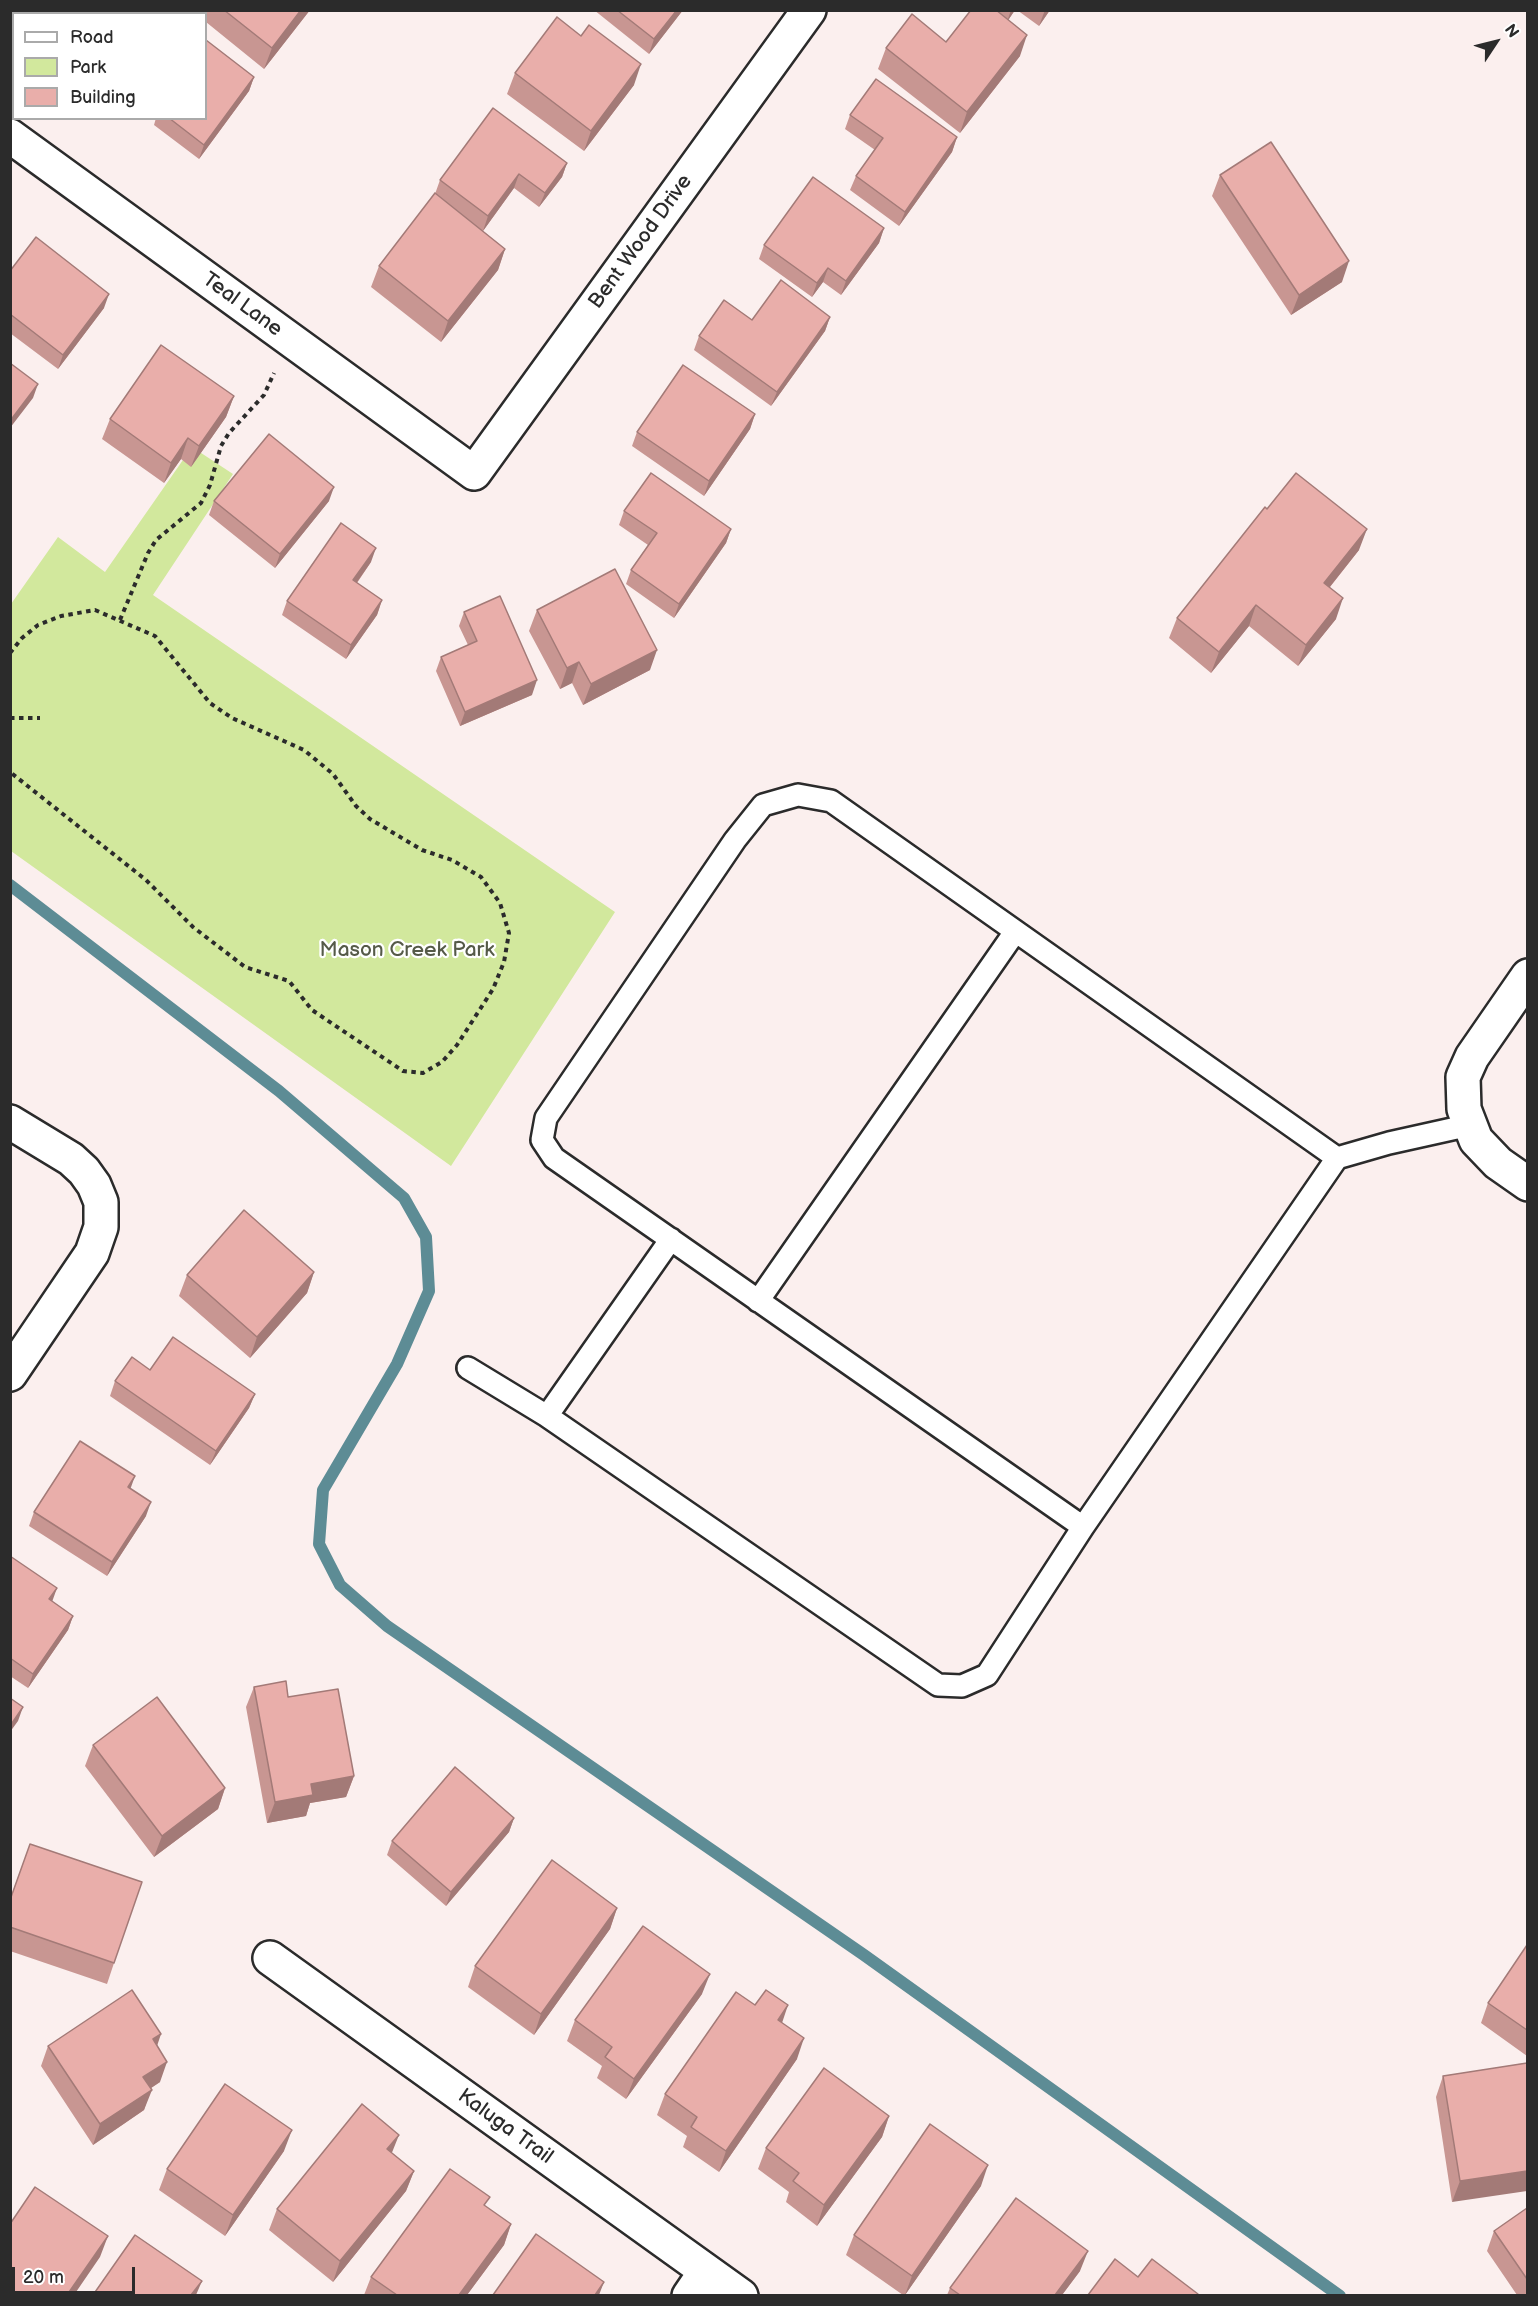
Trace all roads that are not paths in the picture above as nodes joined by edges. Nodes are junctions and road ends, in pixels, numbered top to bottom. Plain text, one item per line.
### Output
1 (808, 10) edge
2 (10, 136) edge
3 (474, 473) joint
4 (1015, 932) junction
5 (1527, 976) edge
6 (1467, 1117) junction
7 (10, 1122) edge
8 (1337, 1158) junction
9 (1527, 1184) edge
10 (670, 1239) junction
11 (758, 1300) junction
12 (468, 1368) dead end
13 (10, 1374) edge
14 (547, 1416) junction
15 (1083, 1527) junction
16 (270, 1958) dead end
17 (697, 2283) edge
18 (741, 2295) edge

1 - 3 street, Bent Wood Drive
2 - 3 street, Teal Lane
4 - 8 lane
4 - 10 lane
4 - 11 lane
5 - 6 street
6 - 8 lane
6 - 9 street
7 - 13 street
8 - 15 lane
10 - 11 lane
10 - 14 lane
11 - 15 lane
12 - 14 lane
14 - 15 lane
16 - 17 street, Kaluga Trail
17 - 18 street, Kaluga Trail

